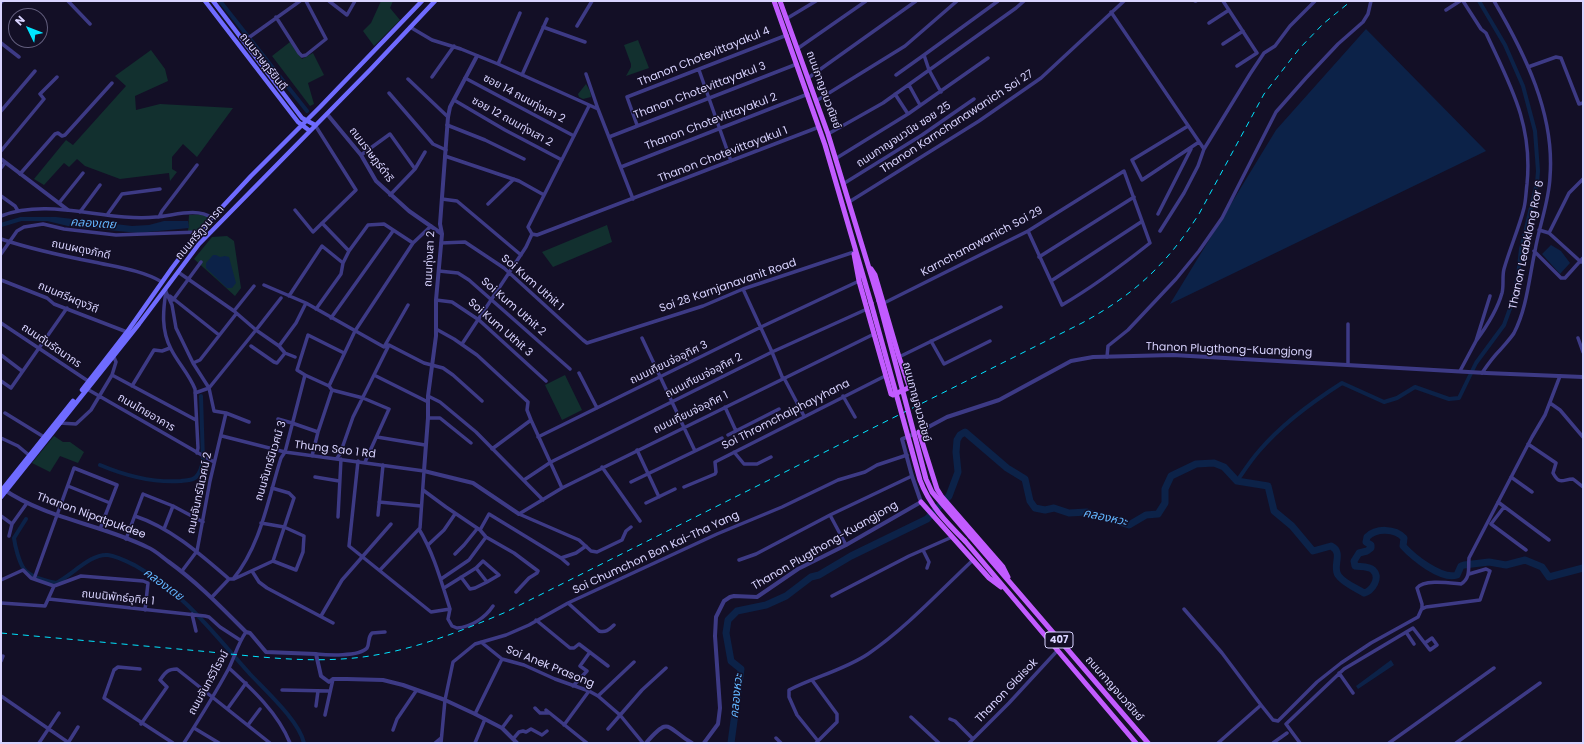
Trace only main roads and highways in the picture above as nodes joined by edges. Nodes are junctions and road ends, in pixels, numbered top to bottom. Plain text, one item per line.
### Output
1 (205, 1) edge
2 (213, 1) edge
3 (422, 1) edge
4 (435, 1) edge
5 (774, 1) edge
6 (780, 1) edge
7 (402, 21) junction
8 (410, 27) junction
9 (800, 62) junction
10 (811, 94) junction
11 (320, 107) junction
12 (327, 114) junction
13 (306, 121) junction
14 (302, 126) junction
15 (315, 126) junction
16 (310, 131) junction
17 (853, 244) junction
18 (866, 261) junction
19 (172, 268) junction
20 (178, 272) junction
21 (129, 333) junction
22 (90, 382) junction
23 (919, 432) road end
24 (3, 490) edge
25 (1, 497) edge
26 (921, 502) road end
27 (1014, 588) junction
28 (1008, 593) junction
29 (1136, 743) edge
30 (1148, 743) edge

1 - 14 main road, ถนนราษฎร์ยินดี
2 - 13 main road, ถนนราษฎร์ยินดี
3 - 7 main road, ถนนศรีภูวนารถ
4 - 8 main road, ถนนศรีภูวนารถ
5 - 9 main road, ถนนกาญจนวณิชย์
6 - 9 main road, ถนนกาญจนวณิชย์
7 - 8 main road
7 - 11 main road, ถนนศรีภูวนารถ
8 - 12 main road, ถนนศรีภูวนารถ
9 - 10 main road, ถนนกาญจนวณิชย์
9 - 10 main road, ถนนกาญจนวณิชย์
10 - 17 main road, ถนนกาญจนวณิชย์
10 - 18 main road, ถนนกาญจนวณิชย์
11 - 12 main road
11 - 13 main road, ถนนศรีภูวนารถ
12 - 15 main road, ถนนศรีภูวนารถ
13 - 14 main road, ถนนศรีภูวนารถ
13 - 15 main road, ถนนราษฎร์ยินดี
14 - 16 main road, ถนนราษฎร์ยินดี
14 - 19 main road, ถนนศรีภูวนารถ
15 - 16 main road, ถนนศรีภูวนารถ
16 - 20 main road, ถนนศรีภูวนารถ
17 - 18 main road
17 - 28 main road, ถนนกาญจนวณิชย์ / 407, bridge
18 - 27 main road, ถนนกาญจนวณิชย์ / 407, bridge
19 - 20 main road
19 - 21 main road, ถนนศรีภูวนารถ
20 - 21 main road, ถนนศรีภูวนารถ
21 - 22 main road, ถนนศรีภูวนารถ
21 - 22 main road, ถนนศรีภูวนารถ
22 - 24 main road, ถนนศรีภูวนารถ
22 - 24 main road, ถนนศรีภูวนารถ
23 - 27 main road
24 - 25 main road, ถนนศรีภูวนารถ
26 - 28 main road
27 - 30 main road, ถนนกาญจนวณิชย์ / 407
28 - 29 main road, ถนนกาญจนวณิชย์ / 407

